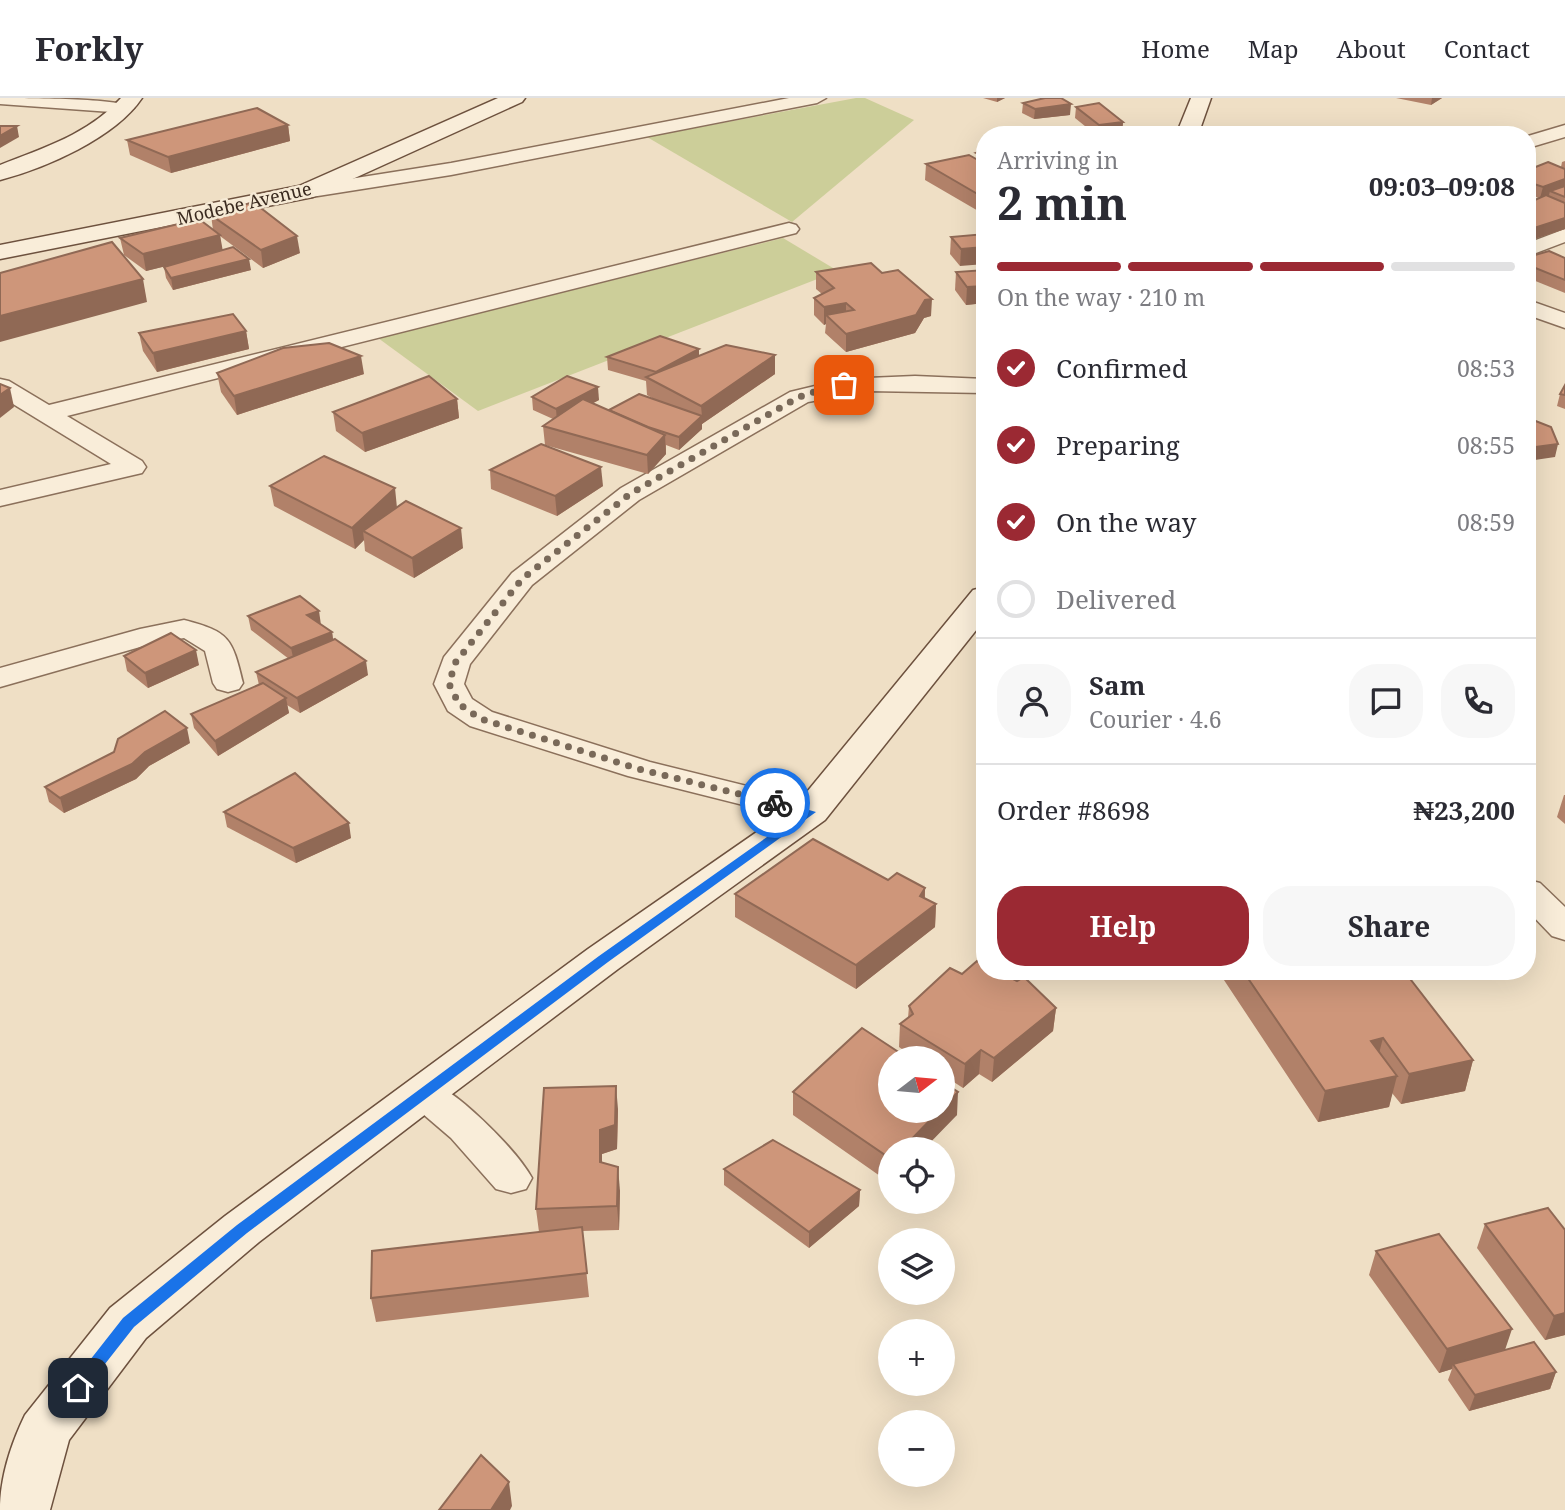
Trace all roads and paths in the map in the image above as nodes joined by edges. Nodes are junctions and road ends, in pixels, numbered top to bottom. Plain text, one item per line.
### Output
1 (514, 98) edge
2 (817, 98) edge
3 (1206, 98) edge
4 (0, 99) edge
5 (131, 101) edge
6 (1192, 126) edge
7 (1565, 131) edge
8 (1536, 140) edge
9 (0, 173) edge
10 (305, 192) junction
11 (789, 229) dead end
12 (1565, 235) edge
13 (1536, 247) edge
14 (0, 252) edge
15 (1536, 310) edge
16 (1565, 321) edge
17 (0, 386) edge
18 (976, 386) edge
19 (45, 414) junction
20 (0, 498) edge
21 (976, 608) edge
22 (0, 678) edge
23 (228, 683) dead end
24 (811, 812) junction
25 (1536, 899) edge
26 (1565, 928) edge
27 (424, 1093) junction
28 (511, 1178) dead end
29 (22, 1510) edge

1 - 10 street, Modebe Avenue
2 - 10 street
3 - 6 street
4 - 5 street
5 - 9 street
7 - 8 street
10 - 14 street, Modebe Avenue
11 - 19 street
12 - 13 street
15 - 16 street
17 - 19 street
18 - 24 street
19 - 20 street
21 - 24 street
22 - 23 street
24 - 27 street
25 - 26 street
27 - 28 street
27 - 29 street

